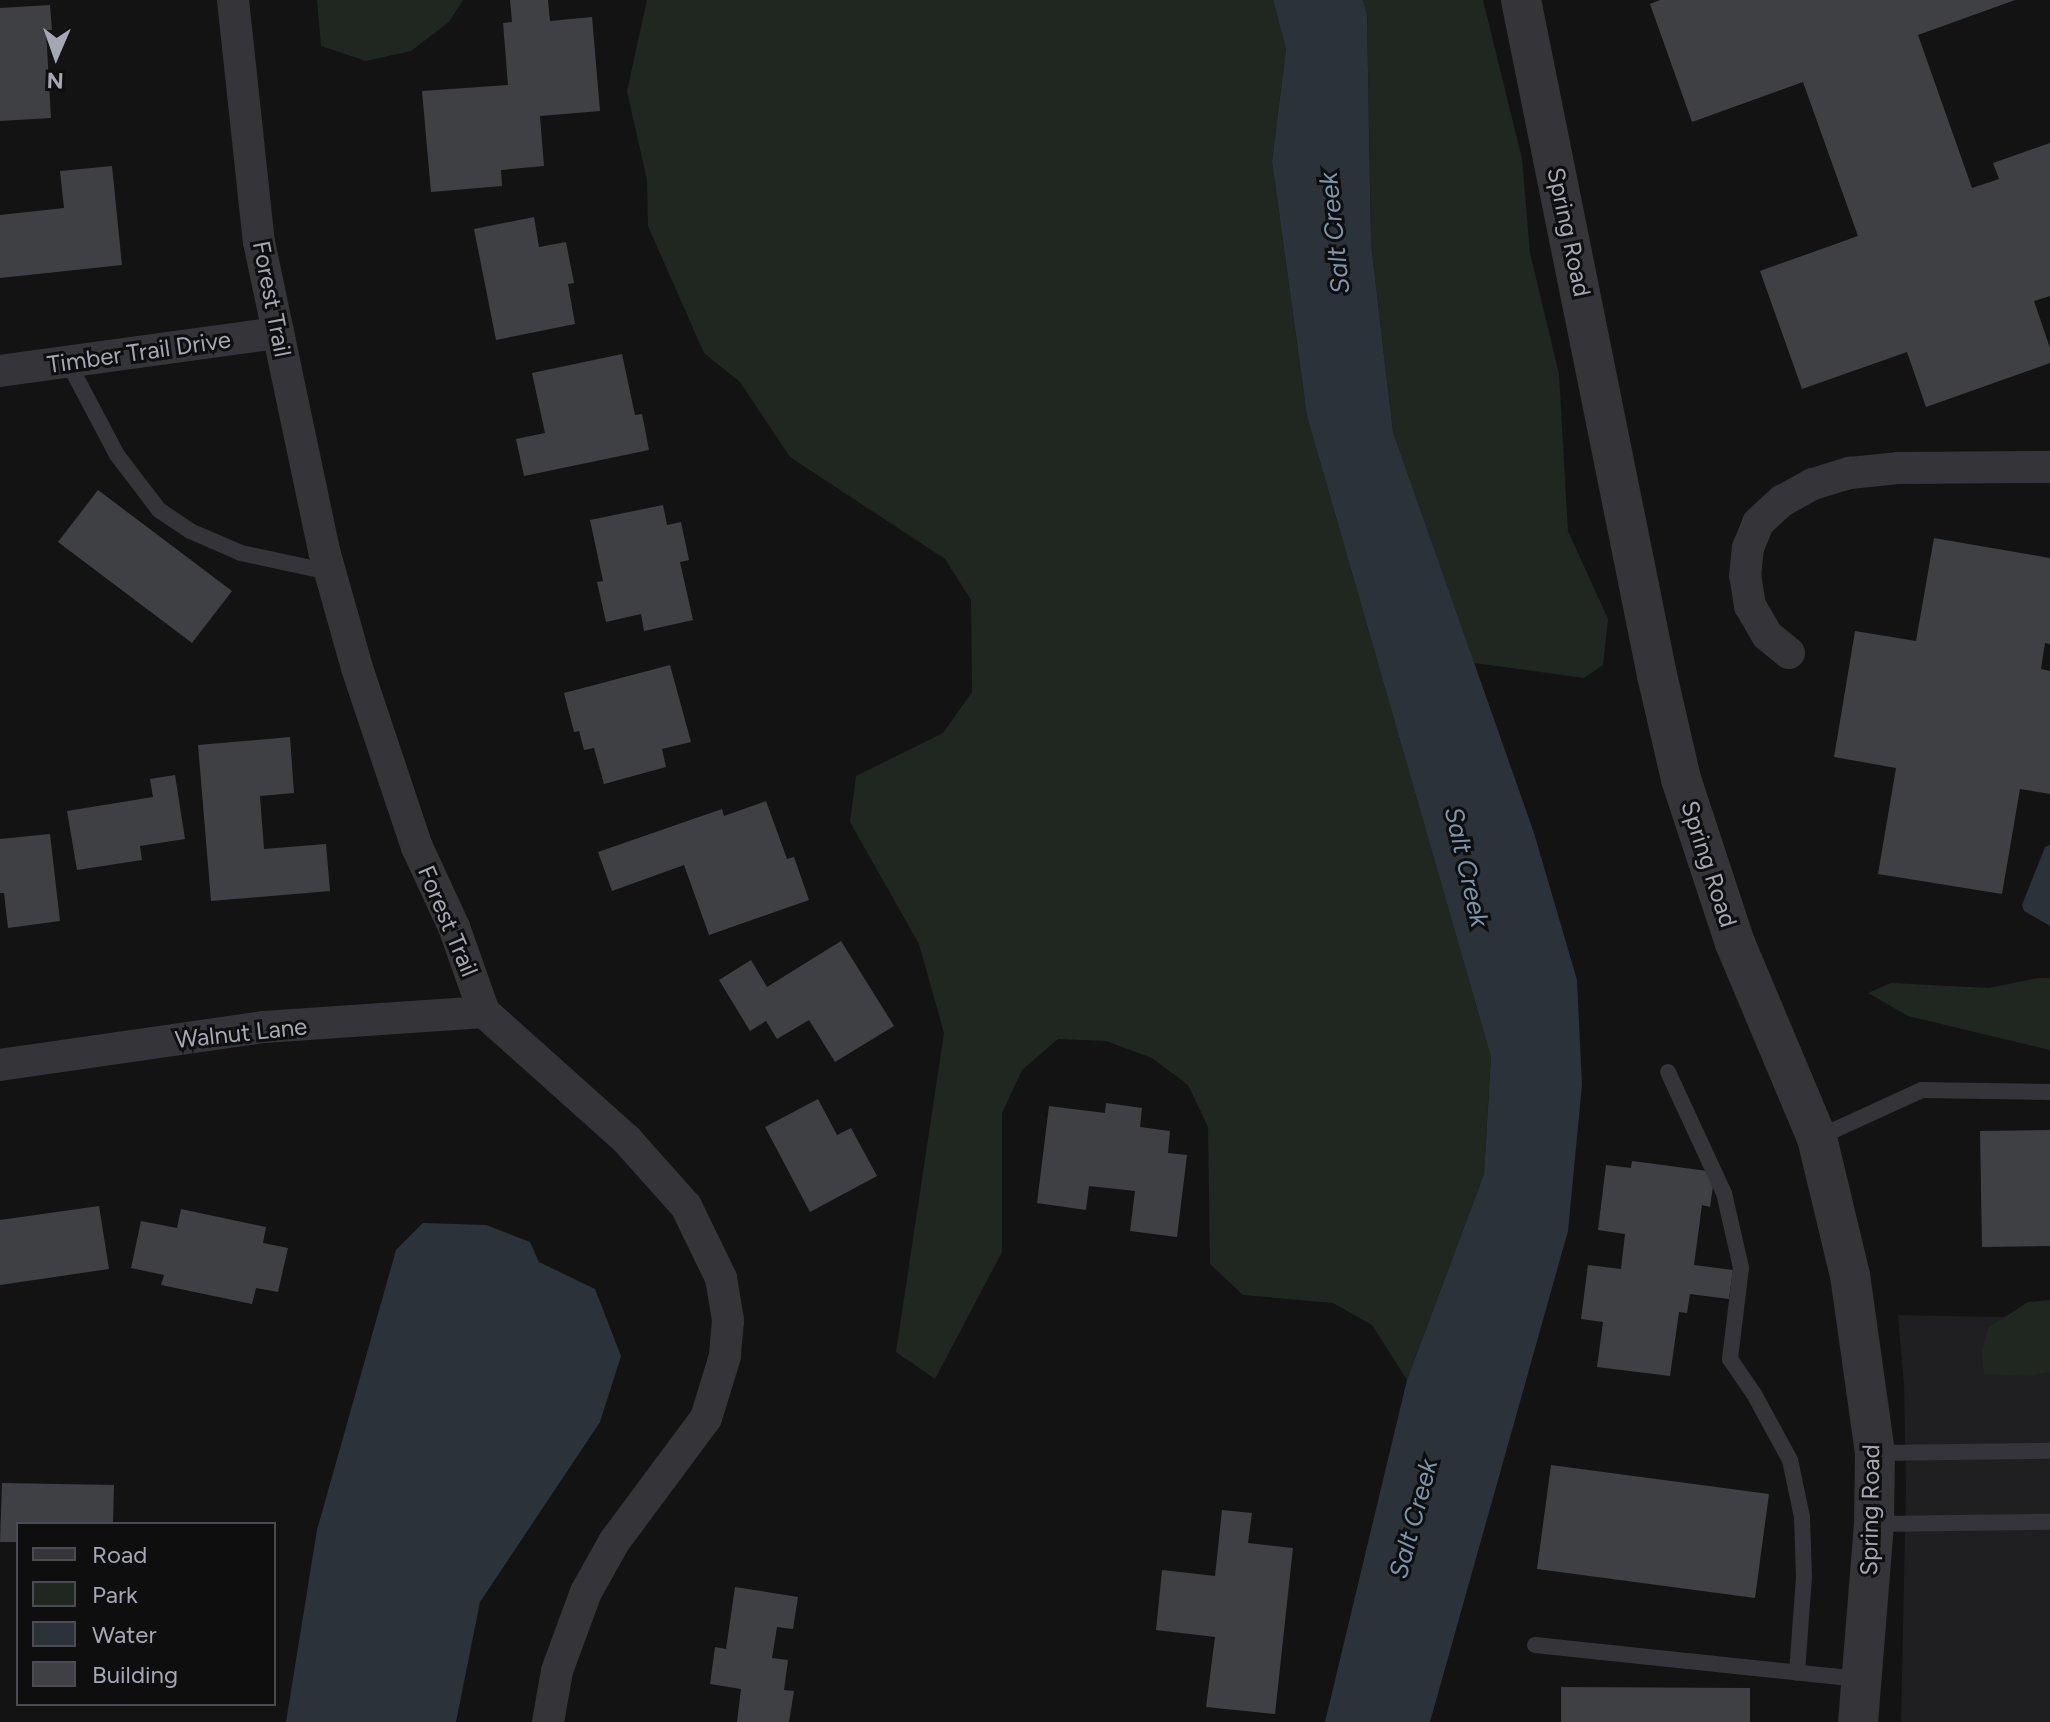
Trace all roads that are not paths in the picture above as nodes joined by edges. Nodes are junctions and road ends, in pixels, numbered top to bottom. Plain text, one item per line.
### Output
1 (233, 0) edge
2 (1521, 0) edge
3 (278, 333) junction
4 (68, 362) junction
5 (0, 371) edge
6 (2050, 467) edge
7 (330, 572) junction
8 (1789, 653) dead end
9 (484, 1012) junction
10 (0, 1065) edge
11 (1668, 1072) dead end
12 (2050, 1092) edge
13 (1817, 1138) junction
14 (2050, 1451) edge
15 (1875, 1453) junction
16 (2050, 1522) edge
17 (1874, 1524) junction
18 (1535, 1645) dead end
19 (1797, 1673) junction
20 (1861, 1679) junction
21 (548, 1722) edge
22 (1858, 1722) edge

1 - 3 street, Forest Trail
2 - 13 street, Spring Road
3 - 4 street, Timber Trail Drive
3 - 7 street, Forest Trail
4 - 5 street, Timber Trail Drive
4 - 7 lane
6 - 8 street
7 - 9 street, Forest Trail
9 - 10 street, Walnut Lane
9 - 21 street, Forest Trail
11 - 19 lane
12 - 13 lane
13 - 15 street, Spring Road
14 - 15 lane
15 - 17 street, Spring Road
16 - 17 lane
17 - 20 street, Spring Road
18 - 19 lane
19 - 20 lane
20 - 22 street, Spring Road

